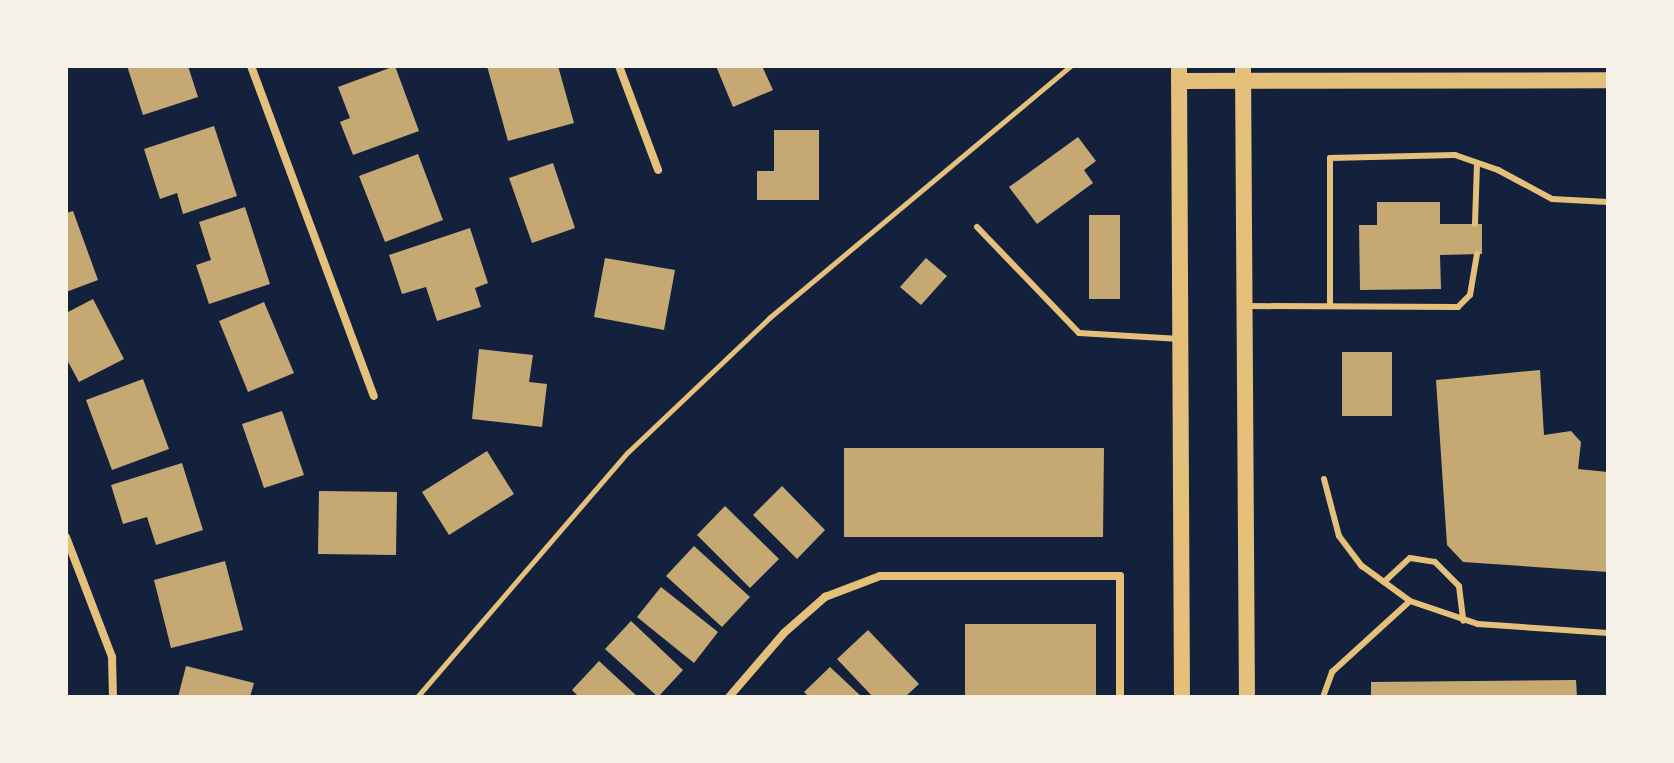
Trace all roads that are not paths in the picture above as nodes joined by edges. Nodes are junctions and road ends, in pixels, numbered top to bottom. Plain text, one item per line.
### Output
1 (251, 66) edge
2 (619, 66) edge
3 (1179, 73) edge
4 (1243, 74) edge
5 (1608, 80) edge
6 (1477, 163) junction
7 (658, 170) dead end
8 (1608, 202) edge
9 (1475, 224) dead end
10 (977, 227) dead end
11 (1477, 254) dead end
12 (1330, 303) junction
13 (1244, 306) junction
14 (1180, 339) junction
15 (374, 396) dead end
16 (1324, 479) dead end
17 (66, 537) edge
18 (1384, 582) junction
19 (1410, 601) junction
20 (1463, 621) junction
21 (1608, 633) edge
22 (113, 697) edge
23 (729, 697) edge
24 (1120, 697) edge
25 (1182, 697) edge
26 (1247, 697) edge
27 (1323, 697) edge

1 - 15 street
2 - 7 street
3 - 4 main road
3 - 14 main road
4 - 5 main road
4 - 13 main road
6 - 8 lane
6 - 9 lane
6 - 12 lane
10 - 14 lane
11 - 12 lane
12 - 13 lane
13 - 26 main road
14 - 25 main road
16 - 18 lane
17 - 22 street
18 - 19 lane
18 - 20 lane
19 - 20 lane
19 - 27 lane
20 - 21 lane
23 - 24 street

